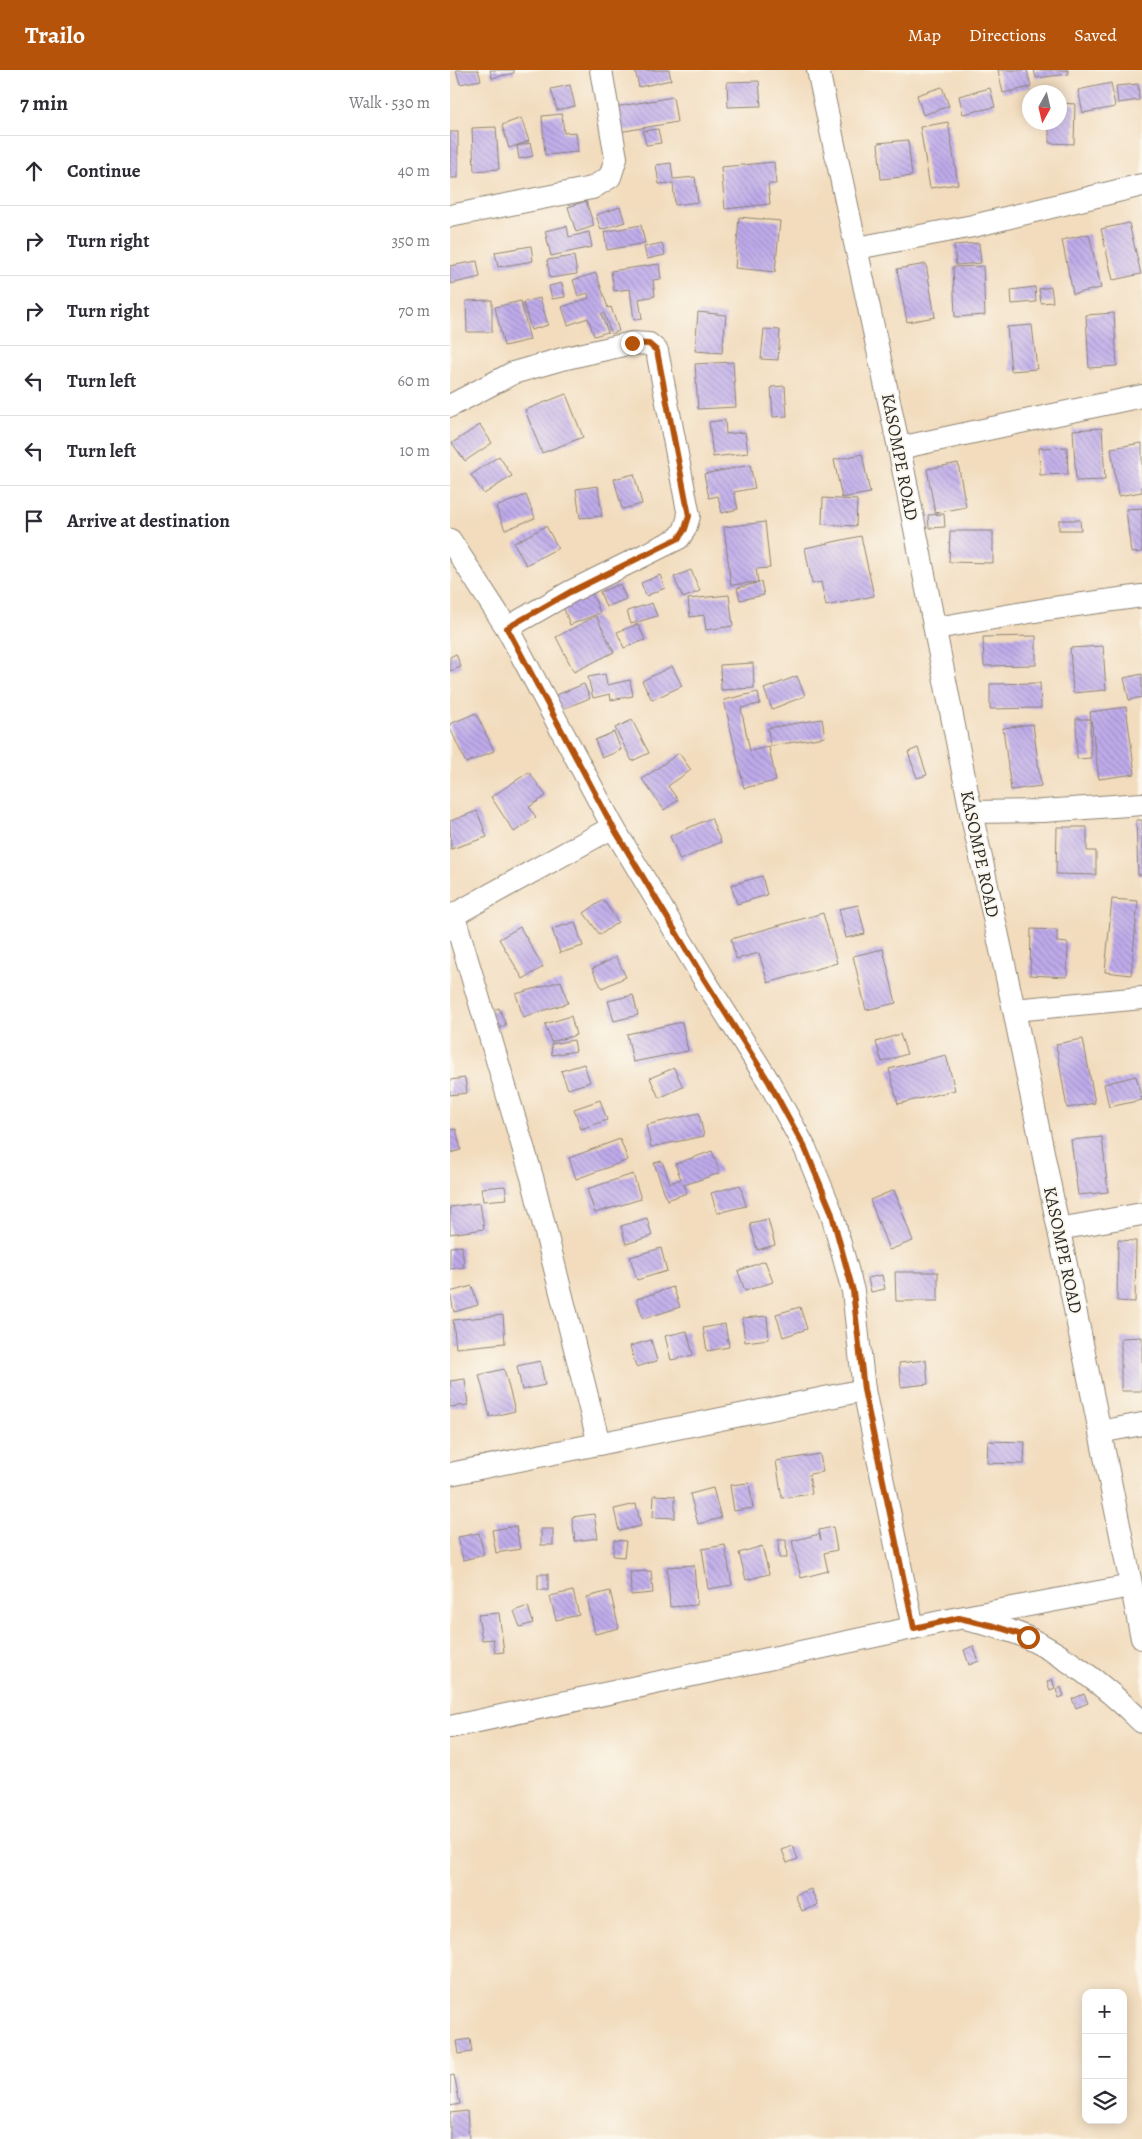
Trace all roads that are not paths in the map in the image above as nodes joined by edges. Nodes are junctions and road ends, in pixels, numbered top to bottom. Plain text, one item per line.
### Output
1 (602, 70) edge
2 (818, 70) edge
3 (1142, 185) edge
4 (450, 216) edge
5 (857, 248) junction
6 (1142, 396) edge
7 (450, 406) edge
8 (898, 448) junction
9 (450, 540) edge
10 (1142, 596) edge
11 (507, 628) junction
12 (936, 628) junction
13 (1142, 804) edge
14 (971, 812) junction
15 (613, 827) junction
16 (452, 916) edge
17 (1142, 998) edge
18 (1014, 1010) junction
19 (1142, 1214) edge
20 (1058, 1230) junction
21 (864, 1390) junction
22 (1142, 1424) edge
23 (1100, 1432) junction
24 (598, 1444) junction
25 (450, 1474) edge
26 (1131, 1586) junction
27 (959, 1618) junction
28 (914, 1628) junction
29 (1142, 1638) edge
30 (1142, 1722) edge
31 (450, 1727) edge

1 - 4 street
2 - 5 street, KASOMPE ROAD
3 - 5 street
5 - 8 street, KASOMPE ROAD
6 - 8 street
7 - 11 street
8 - 12 street, KASOMPE ROAD
9 - 11 street
10 - 12 street
11 - 15 street
12 - 14 street, KASOMPE ROAD
13 - 14 street
14 - 18 street, KASOMPE ROAD
15 - 16 street
15 - 21 street
16 - 24 street
17 - 18 street
18 - 20 street, KASOMPE ROAD
19 - 20 street
20 - 23 street, KASOMPE ROAD
21 - 24 street
21 - 28 street
22 - 23 street
23 - 26 street, KASOMPE ROAD
24 - 25 street
26 - 27 street
26 - 29 street, KASOMPE ROAD
27 - 28 street
27 - 30 street
28 - 31 street

